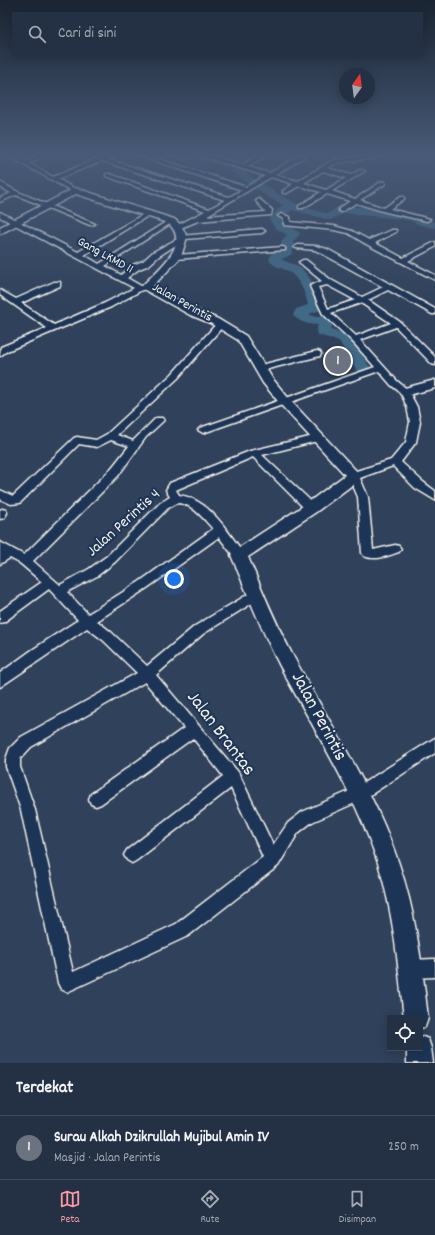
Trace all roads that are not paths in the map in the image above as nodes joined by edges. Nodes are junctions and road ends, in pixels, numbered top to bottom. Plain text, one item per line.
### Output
1 (41, 204) edge
2 (52, 204) edge
3 (118, 204) edge
4 (189, 204) edge
5 (222, 204) edge
6 (262, 204) edge
7 (307, 204) edge
8 (349, 204) edge
9 (365, 204) edge
10 (394, 204) edge
11 (47, 206) junction
12 (301, 207) dead end
13 (341, 210) dead end
14 (385, 210) junction
15 (210, 211) junction
16 (149, 213) junction
17 (0, 214) edge
18 (281, 216) dead end
19 (427, 219) dead end
20 (196, 220) junction
21 (16, 222) junction
22 (92, 224) dead end
23 (174, 224) junction
24 (0, 231) edge
25 (262, 231) dead end
26 (394, 231) dead end
27 (182, 238) junction
28 (368, 243) junction
29 (435, 244) edge
30 (298, 247) dead end
31 (283, 249) dead end
32 (423, 250) junction
33 (79, 255) junction
34 (435, 256) edge
35 (176, 257) junction
36 (402, 261) junction
37 (303, 262) dead end
38 (99, 267) junction
39 (435, 278) edge
40 (121, 279) junction
41 (328, 282) junction
42 (57, 284) dead end
43 (389, 287) junction
44 (143, 288) junction
45 (0, 292) edge
46 (362, 300) junction
47 (16, 302) junction
48 (326, 312) junction
49 (435, 312) edge
50 (397, 324) junction
51 (220, 325) junction
52 (53, 328) junction
53 (355, 339) junction
54 (1, 349) edge
55 (317, 354) dead end
56 (435, 362) edge
57 (260, 368) junction
58 (380, 368) junction
59 (435, 384) edge
60 (405, 392) junction
61 (285, 402) junction
62 (159, 420) dead end
63 (203, 430) dead end
64 (110, 436) junction
65 (318, 438) junction
66 (135, 445) junction
67 (254, 453) junction
68 (395, 462) junction
69 (354, 476) junction
70 (0, 494) edge
71 (435, 496) edge
72 (176, 499) junction
73 (311, 508) junction
74 (219, 530) junction
75 (395, 549) dead end
76 (3, 552) edge
77 (239, 555) junction
78 (25, 561) junction
79 (54, 586) junction
80 (256, 595) junction
81 (0, 618) edge
82 (86, 620) junction
83 (147, 674) junction
84 (0, 681) edge
85 (194, 729) junction
86 (435, 745) edge
87 (233, 777) junction
88 (359, 794) junction
89 (96, 799) dead end
90 (132, 855) dead end
91 (272, 860) junction
92 (435, 968) edge
93 (410, 970) junction
94 (416, 1015) edge
95 (419, 1051) edge
96 (420, 1063) edge

1 - 11 street
2 - 11 street
3 - 16 street
4 - 15 street
5 - 15 street
6 - 20 street
7 - 12 street
8 - 13 street
9 - 14 street
10 - 14 street
11 - 21 street
11 - 22 street
14 - 19 street
15 - 20 street
16 - 23 street
16 - 33 street
17 - 21 street, Gang LKMD 11
18 - 28 street
20 - 23 street
21 - 24 street
21 - 33 street, Gang LKMD 11
23 - 27 street
23 - 38 street
25 - 27 street
26 - 28 street
27 - 35 street, Jalan Perintis
27 - 40 street
28 - 36 street
29 - 32 street
30 - 43 street
31 - 35 street
32 - 34 street
32 - 36 street
33 - 38 street, Gang LKMD 11
35 - 44 street, Jalan Perintis
36 - 39 street
37 - 41 street
38 - 40 street, Gang LKMD 11
40 - 44 street, Gang LKMD 11
41 - 46 street
41 - 48 street
42 - 47 street
43 - 46 street
43 - 49 street
44 - 51 street, Jalan Perintis
44 - 52 street
45 - 47 street
46 - 48 street
46 - 50 street
47 - 52 street
48 - 53 street
50 - 53 street
50 - 56 street
51 - 57 street, Jalan Perintis
51 - 64 street
52 - 54 street
53 - 58 street
55 - 57 street
57 - 61 street, Jalan Perintis
58 - 60 street
58 - 61 street
59 - 60 street
60 - 68 street
61 - 63 street
61 - 65 street, Jalan Perintis
62 - 66 street
64 - 66 street
64 - 70 street
65 - 67 street
65 - 69 street, Jalan Perintis
66 - 78 street
67 - 72 street
67 - 73 street
68 - 69 street
68 - 71 street
69 - 73 street
69 - 75 street, Jalan Perintis
72 - 74 street, Jalan Perintis 4
72 - 79 street, Jalan Perintis 4
73 - 77 street
74 - 77 street, Jalan Perintis 4
74 - 82 street
76 - 78 street, Jalan Brantas
77 - 80 street, Jalan Perintis
78 - 79 street, Jalan Brantas
79 - 81 street, Jalan Perintis 4
79 - 82 street, Jalan Brantas
80 - 83 street
80 - 88 street, Jalan Perintis
82 - 83 street, Jalan Brantas
82 - 84 street
83 - 85 street, Jalan Brantas
83 - 91 street
85 - 87 street, Jalan Brantas
85 - 89 street
86 - 88 street
87 - 90 street
87 - 91 street, Jalan Brantas
88 - 91 street
88 - 93 street, Jalan Perintis
92 - 93 street
93 - 94 street, Jalan Perintis
95 - 96 street

